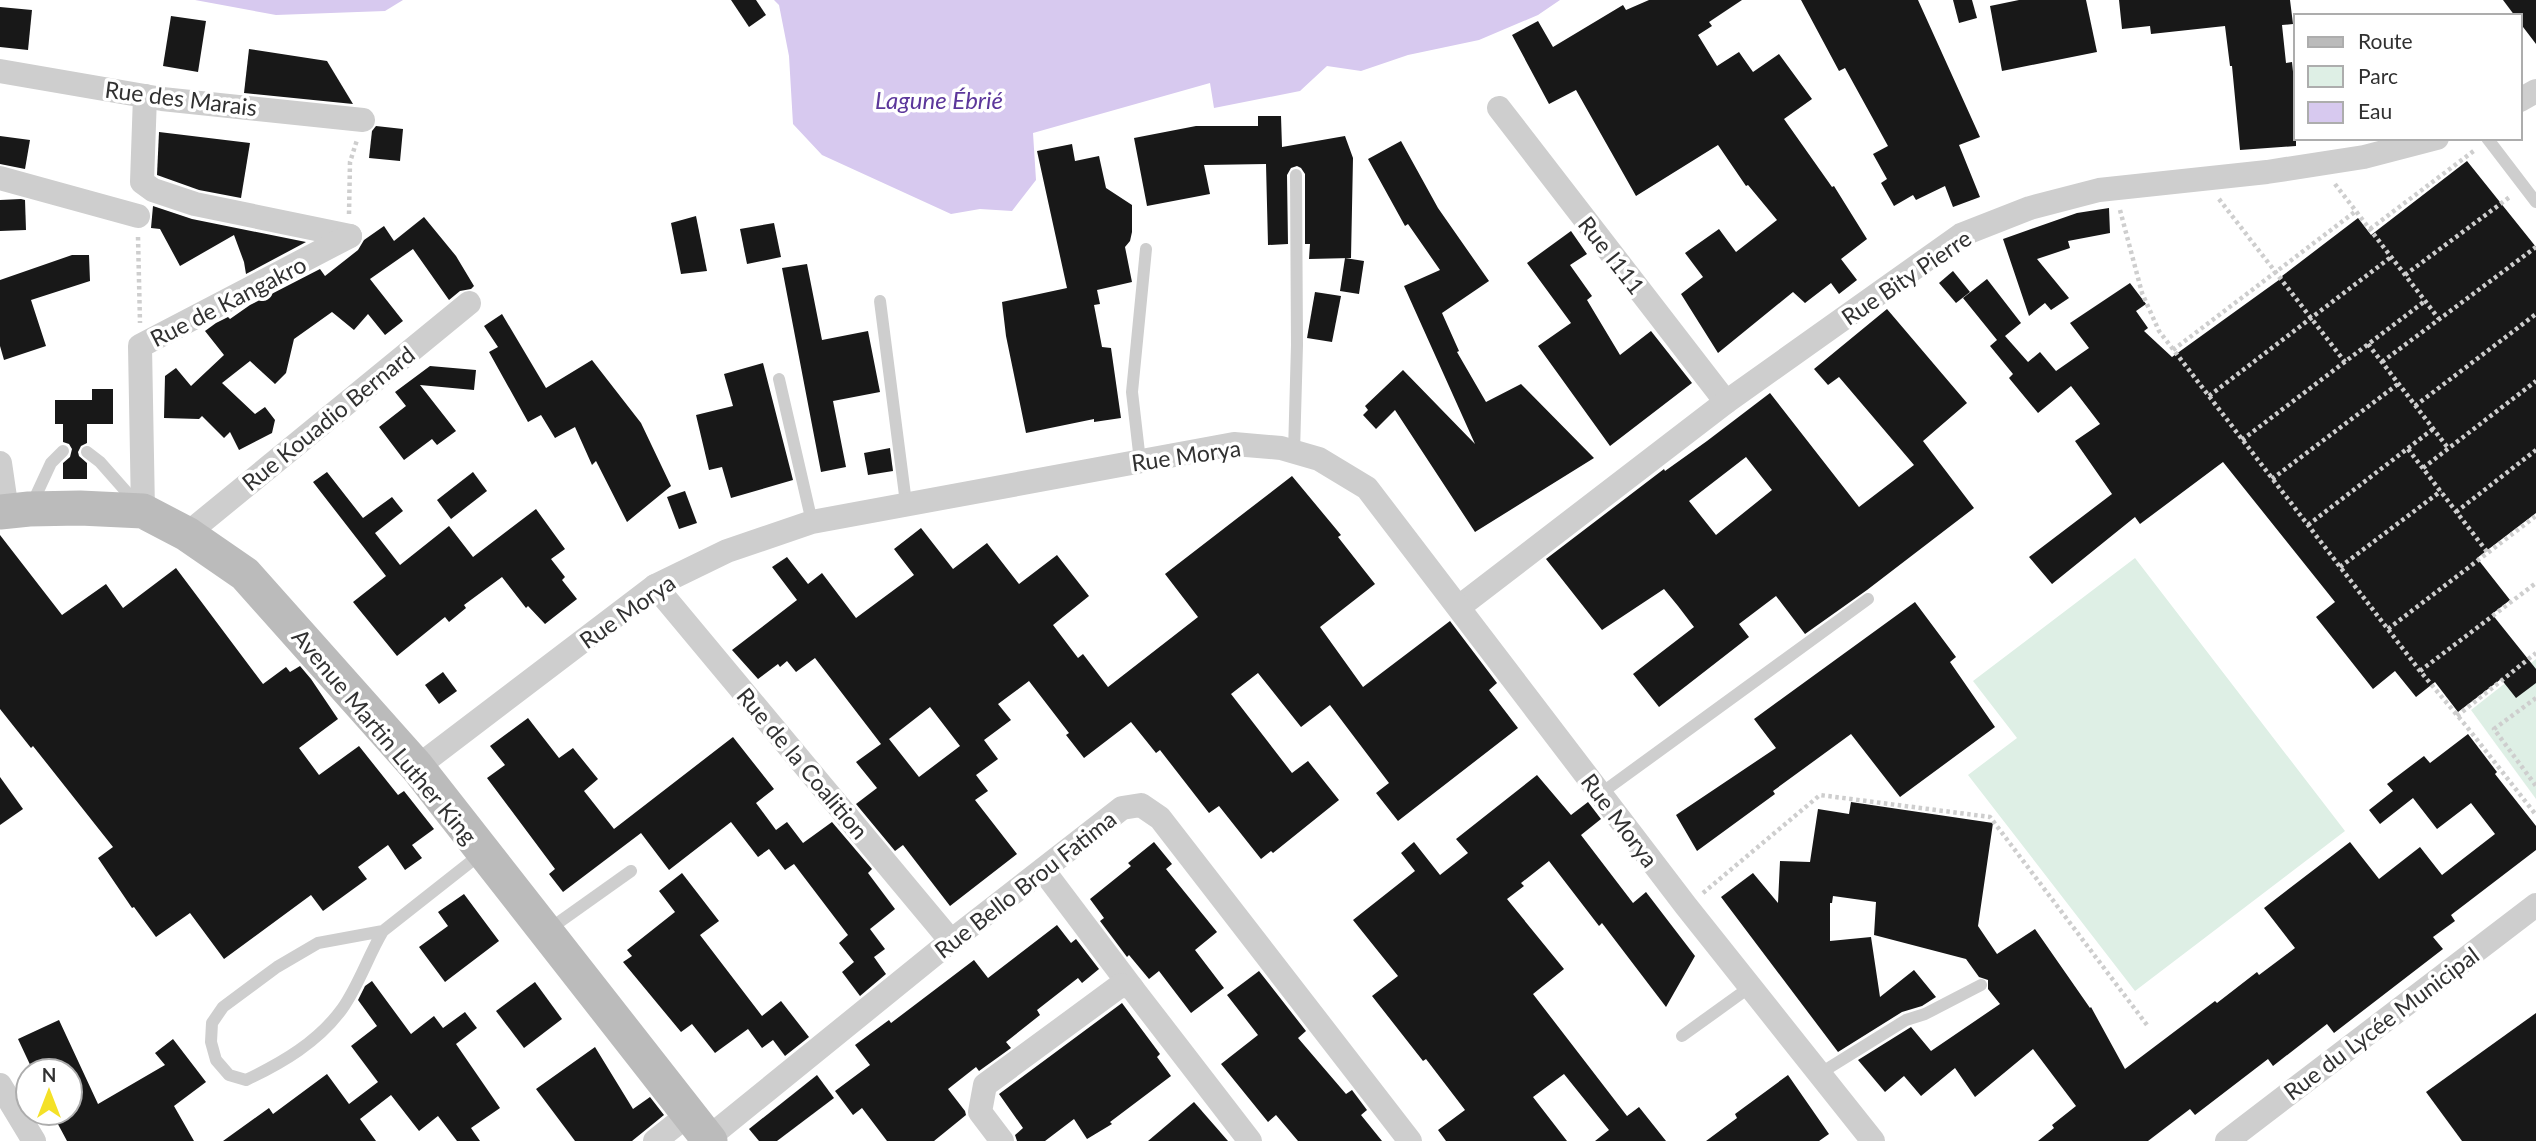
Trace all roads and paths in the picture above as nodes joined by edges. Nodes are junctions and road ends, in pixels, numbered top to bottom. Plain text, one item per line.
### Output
1 (0, 72) edge
2 (145, 96) junction
3 (1499, 107) dead end
4 (363, 120) joint
5 (2430, 140) edge
6 (2487, 140) edge
7 (2489, 140) edge
8 (2320, 164) junction
9 (1296, 175) dead end
10 (0, 178) edge
11 (2203, 179) junction
12 (2524, 187) junction
13 (2115, 188) junction
14 (2536, 202) edge
15 (2356, 211) junction
16 (138, 216) joint
17 (2370, 229) junction
18 (350, 236) junction
19 (2536, 247) edge
20 (1146, 250) dead end
21 (2391, 257) junction
22 (2275, 272) junction
23 (2405, 275) junction
24 (880, 300) dead end
25 (2425, 301) junction
26 (469, 303) dead end
27 (2536, 314) edge
28 (2311, 318) junction
29 (2439, 319) junction
30 (2368, 344) junction
31 (140, 346) junction
32 (2173, 350) junction
33 (2344, 362) junction
34 (2382, 362) junction
35 (779, 379) dead end
36 (2536, 382) edge
37 (2398, 384) junction
38 (2208, 396) junction
39 (1726, 402) junction
40 (2415, 406) junction
41 (2433, 429) junction
42 (2242, 440) junction
43 (2408, 449) junction
44 (2448, 449) junction
45 (2536, 450) edge
46 (63, 451) dead end
47 (87, 452) dead end
48 (1294, 452) junction
49 (1140, 461) junction
50 (0, 463) edge
51 (2423, 468) junction
52 (2272, 479) junction
53 (2441, 491) junction
54 (906, 503) junction
55 (12, 511) edge
56 (143, 511) junction
57 (2456, 512) junction
58 (2536, 516) edge
59 (812, 522) junction
60 (2308, 525) junction
61 (187, 534) junction
62 (2488, 553) junction
63 (2340, 567) junction
64 (2536, 583) edge
65 (656, 586) junction
66 (1868, 599) dead end
67 (1459, 607) junction
68 (2388, 629) junction
69 (2536, 653) edge
70 (2420, 671) junction
71 (2536, 698) edge
72 (2457, 716) junction
73 (417, 767) junction
74 (2536, 786) edge
75 (1601, 794) junction
76 (2536, 815) edge
77 (482, 853) junction
78 (1043, 870) junction
79 (631, 871) dead end
80 (2536, 905) edge
81 (1686, 906) junction
82 (383, 931) junction
83 (545, 933) junction
84 (951, 941) junction
85 (1982, 985) dead end
86 (1750, 987) junction
87 (1132, 988) junction
88 (2147, 1025) dead end
89 (1682, 1036) dead end
90 (1819, 1074) junction
91 (0, 1085) edge
92 (702, 1131) edge
93 (34, 1141) edge
94 (654, 1141) edge
95 (1002, 1141) edge
96 (1250, 1141) edge
97 (1410, 1141) edge
98 (1873, 1141) edge
99 (2227, 1141) edge

1 - 2 street, Rue des Marais
2 - 4 street, Rue des Marais
2 - 18 street
3 - 39 street, Rue I111
4 - 18 path
5 - 8 street, Rue Bity Pierre
6 - 17 path
7 - 12 lane
8 - 11 street, Rue Bity Pierre
8 - 15 path
9 - 48 lane
10 - 16 street
11 - 13 street, Rue Bity Pierre
11 - 22 path
12 - 14 lane
12 - 23 path
13 - 32 path
13 - 39 street, Rue Bity Pierre
15 - 17 path
15 - 22 path
16 - 31 path
17 - 21 path
18 - 31 street, Rue de Kangakro
19 - 29 path
20 - 49 lane
21 - 23 path
21 - 28 path
22 - 28 path
22 - 32 path
23 - 25 path
24 - 54 lane
25 - 29 path
25 - 30 path
26 - 61 street, Rue Kouadio Bernard
27 - 40 path
28 - 33 path
28 - 38 path
29 - 34 path
30 - 33 path
30 - 34 path
31 - 56 street, Rue de Kangakro
32 - 38 path
33 - 42 path
34 - 37 path
35 - 59 lane
36 - 44 path
37 - 40 path
37 - 52 path
38 - 42 path
39 - 67 street, Rue Bity Pierre
40 - 41 path
41 - 43 path
41 - 44 path
42 - 52 path
43 - 51 path
43 - 60 path
44 - 51 path
45 - 57 path
46 - 55 lane
47 - 56 lane
48 - 49 street, Rue Morya
48 - 67 street, Rue Morya
49 - 54 street, Rue Morya
50 - 55 street
51 - 53 path
52 - 60 path
53 - 57 path
53 - 63 path
54 - 59 street, Rue Morya
55 - 56 street, Avenue Martin Luther King
56 - 61 street, Avenue Martin Luther King
57 - 62 path
58 - 62 path
59 - 65 street, Rue Morya
60 - 63 path
61 - 73 street, Avenue Martin Luther King
62 - 68 path
63 - 68 path
64 - 70 path
65 - 73 street, Rue Morya
65 - 84 street, Rue de la Coalition
66 - 75 lane
67 - 75 street, Rue Morya
68 - 70 path
69 - 72 path
70 - 72 path
71 - 74 path
72 - 76 path
73 - 77 street, Avenue Martin Luther King
75 - 81 street, Rue Morya
77 - 82 lane
77 - 83 street, Avenue Martin Luther King
78 - 84 street, Rue Bello Brou Fatima
78 - 87 street
78 - 97 street, Rue Bello Brou Fatima
79 - 83 lane
80 - 99 street, Rue du Lycée Municipal
81 - 86 street, Rue Morya
81 - 88 path
82 - 82 lane
83 - 92 street, Avenue Martin Luther King
84 - 92 street, Rue Bello Brou Fatima
85 - 90 lane
86 - 89 lane
86 - 90 street, Rue Morya
87 - 95 street
87 - 96 street
90 - 98 street, Rue Morya
91 - 93 street
92 - 94 street, Rue Bello Brou Fatima

